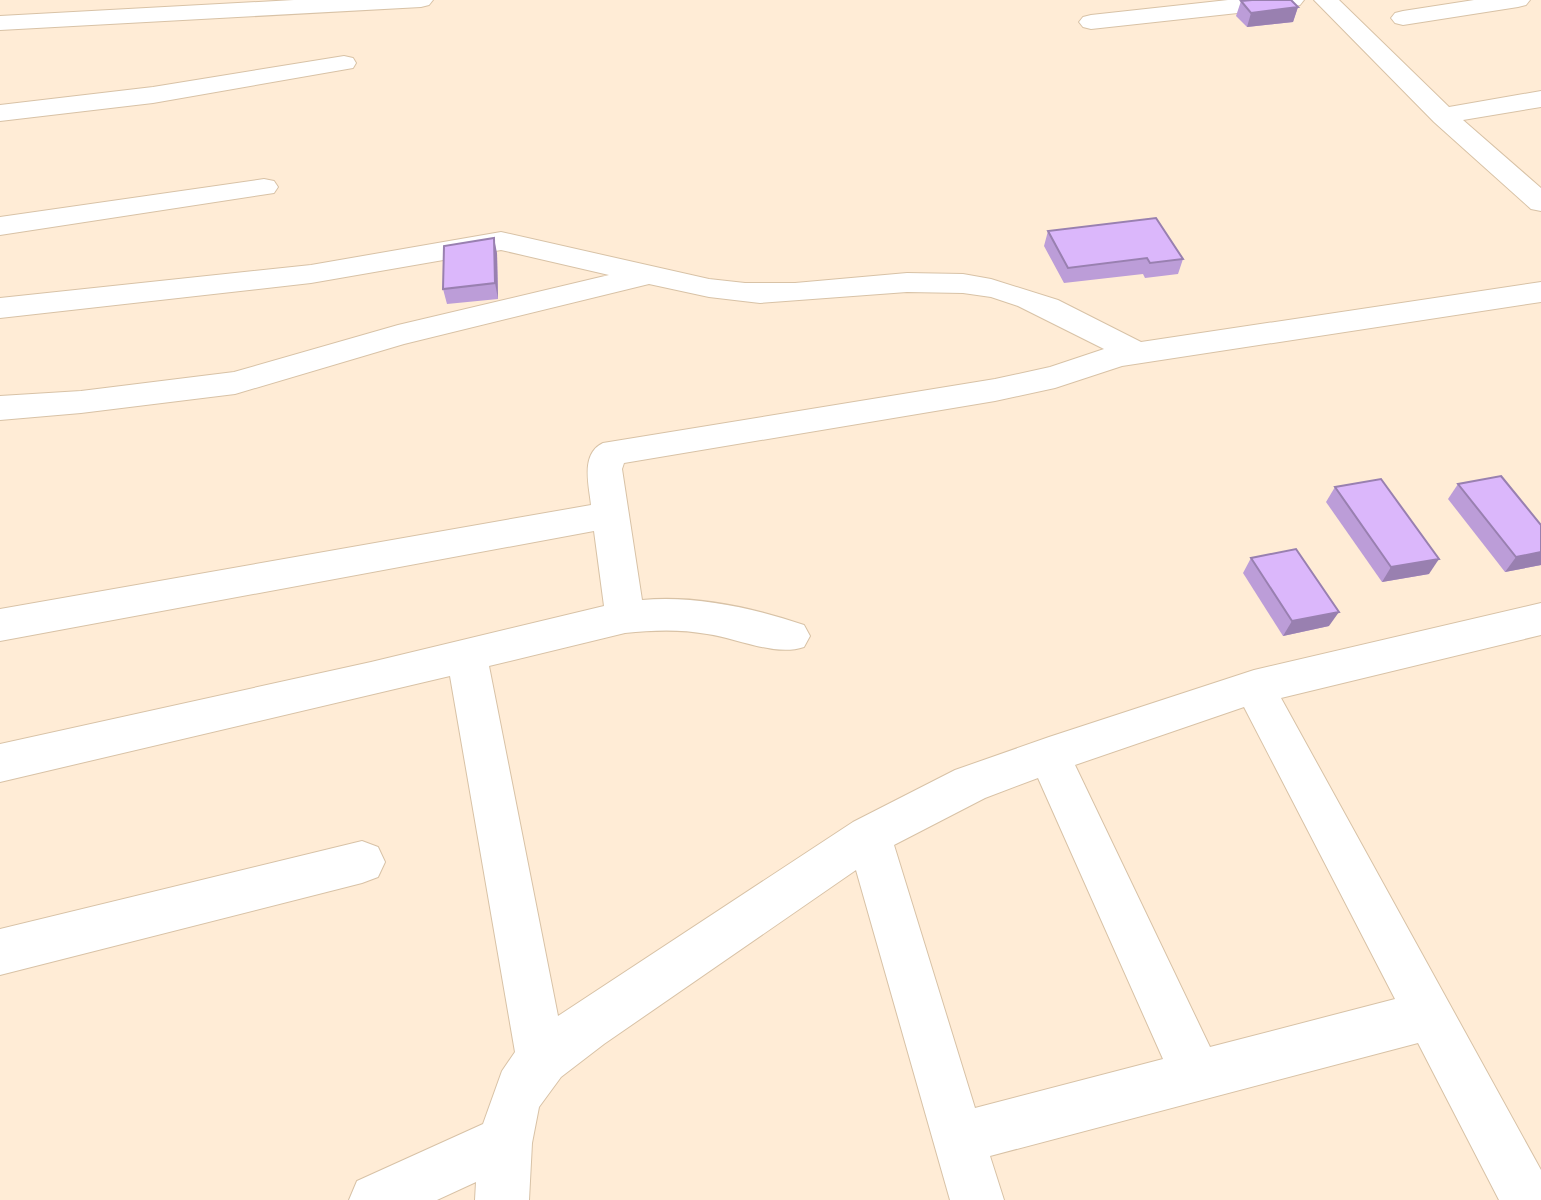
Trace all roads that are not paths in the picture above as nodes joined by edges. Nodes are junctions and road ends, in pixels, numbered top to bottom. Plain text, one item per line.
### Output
1 (421, 0) edge
2 (1292, 0) edge
3 (1326, 0) edge
4 (1518, 0) edge
5 (1403, 18) dead end
6 (1091, 22) dead end
7 (0, 23) edge
8 (344, 63) dead end
9 (1541, 99) edge
10 (0, 113) edge
11 (1443, 116) junction
12 (264, 187) dead end
13 (1541, 203) edge
14 (0, 226) edge
15 (650, 274) junction
16 (1541, 292) edge
17 (0, 308) edge
18 (1137, 353) junction
19 (0, 408) edge
20 (610, 515) junction
21 (625, 617) junction
22 (1541, 619) edge
23 (0, 625) edge
24 (790, 636) dead end
25 (467, 656) junction
26 (1254, 687) junction
27 (1049, 755) junction
28 (0, 763) edge
29 (869, 836) junction
30 (362, 862) dead end
31 (0, 952) edge
32 (1430, 1015) junction
33 (542, 1060) junction
34 (1197, 1076) junction
35 (958, 1138) junction
36 (506, 1141) junction
37 (376, 1200) edge
38 (502, 1200) edge
39 (977, 1200) edge
40 (1528, 1200) edge

1 - 7 street
2 - 6 street
3 - 11 street
4 - 5 street
8 - 10 street
9 - 11 street
11 - 13 street
12 - 14 street
15 - 17 street
15 - 18 street
15 - 19 street
16 - 18 street
18 - 20 street
20 - 21 street
20 - 23 street
21 - 24 street
21 - 25 street
22 - 26 street
25 - 28 street
25 - 33 street
26 - 27 street
26 - 32 street
27 - 29 street
27 - 34 street
29 - 33 street
29 - 35 street
30 - 31 street
32 - 34 street
32 - 40 street
33 - 36 street
34 - 35 street
35 - 39 street
36 - 37 street
36 - 38 street

